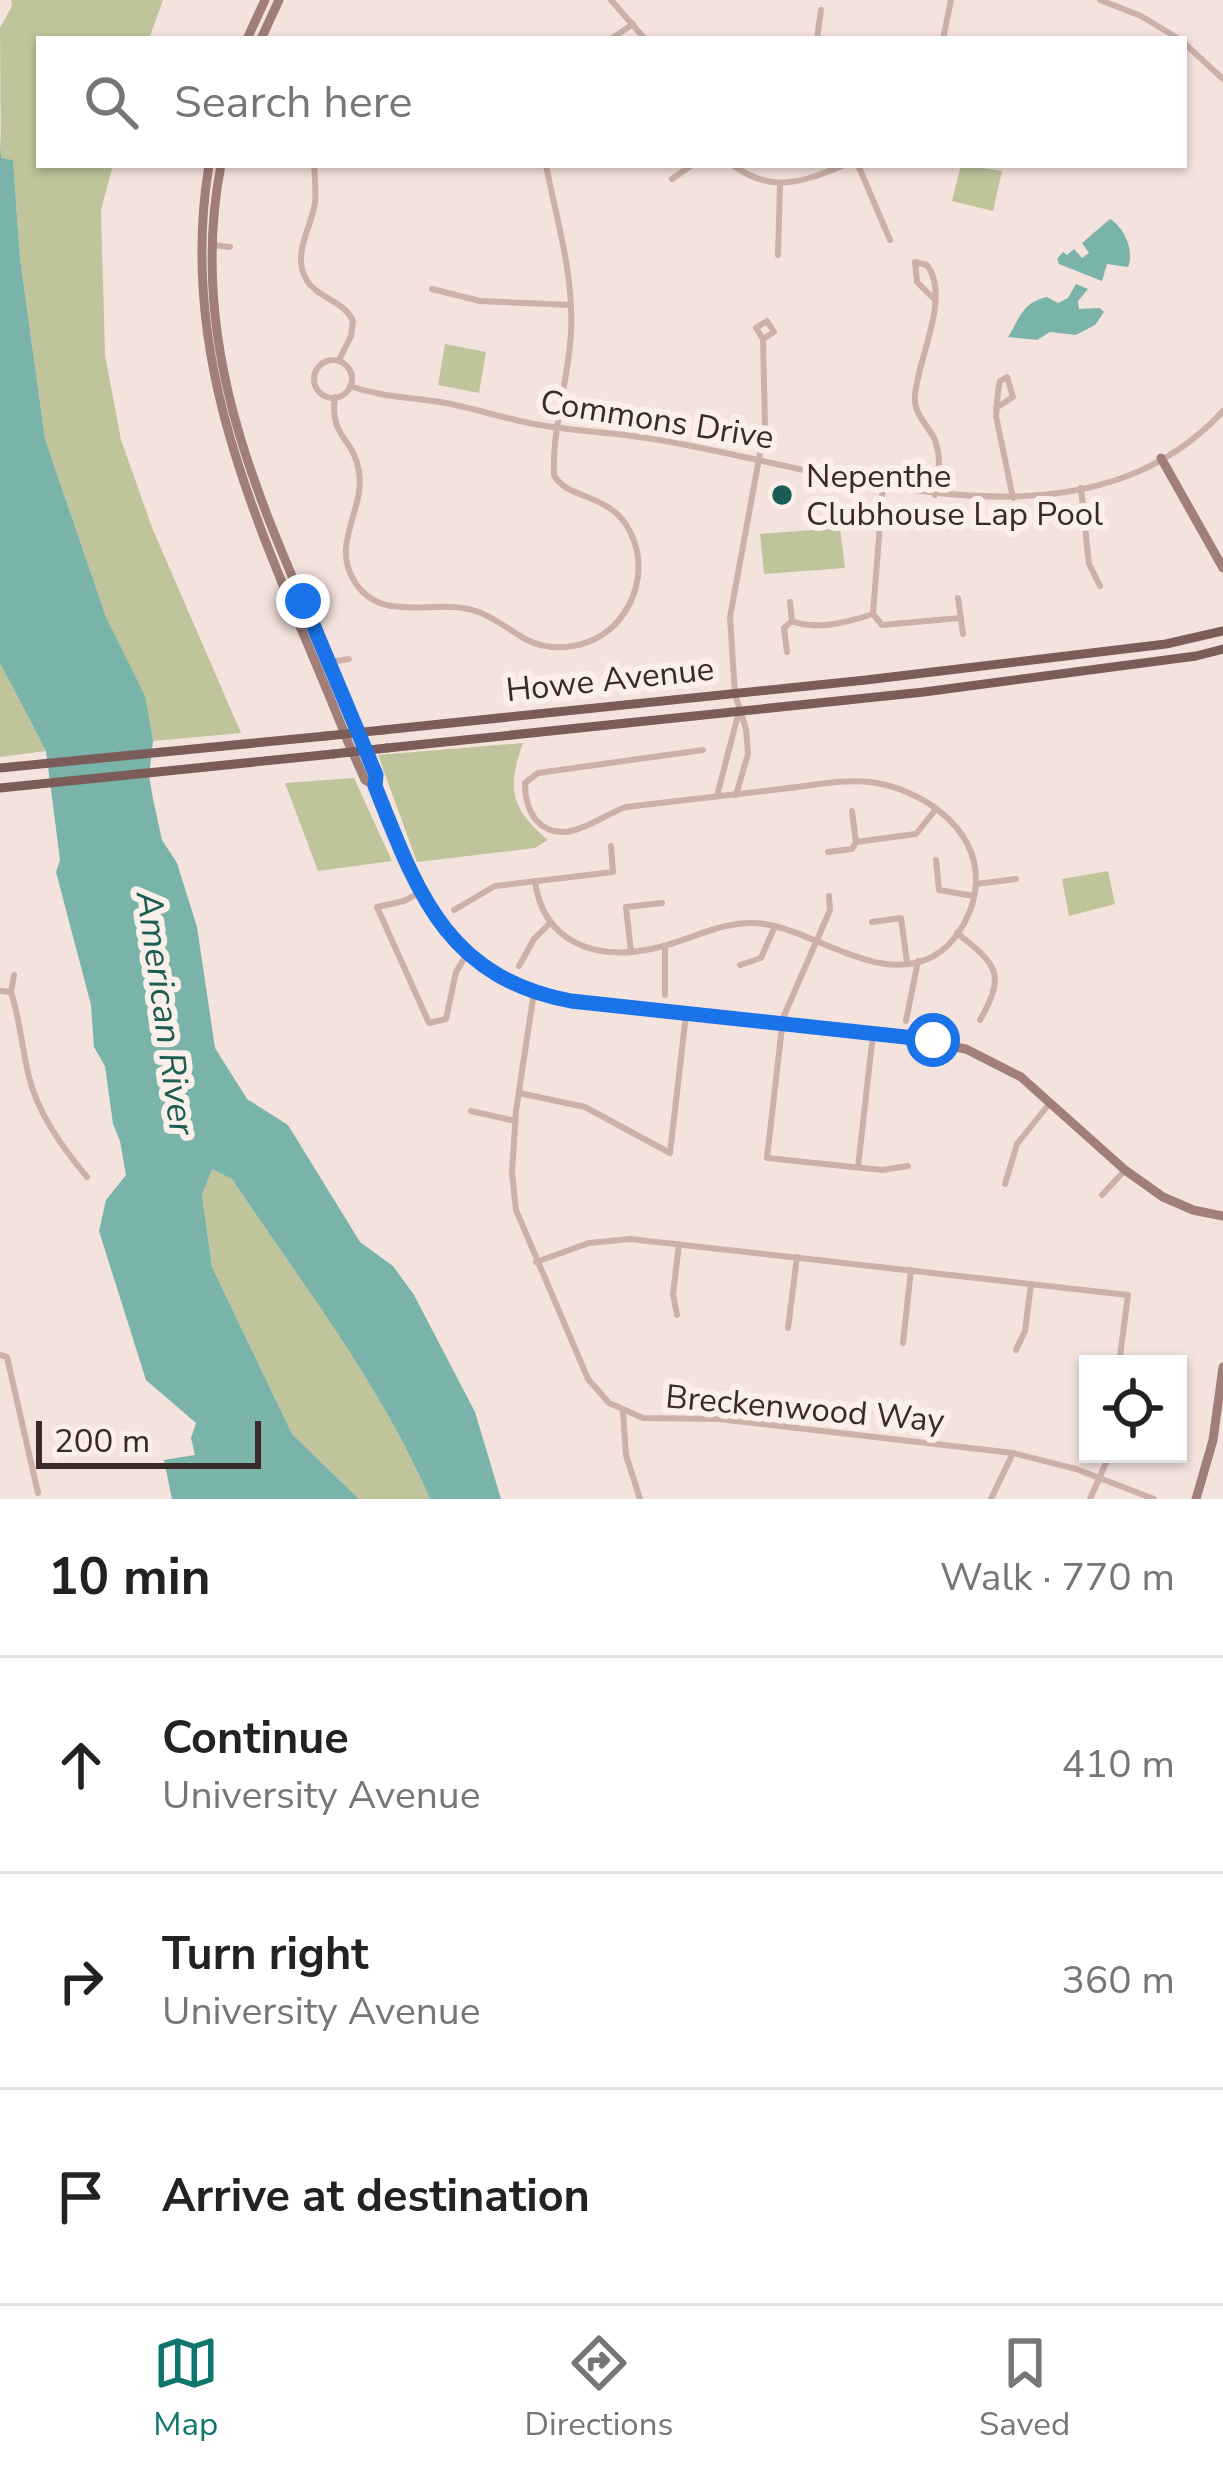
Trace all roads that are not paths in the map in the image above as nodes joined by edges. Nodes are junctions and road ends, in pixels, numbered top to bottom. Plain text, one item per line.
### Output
1 (265, 0) edge
2 (279, 0) edge
3 (611, 0) edge
4 (951, 0) edge
5 (1100, 0) edge
6 (1116, 3) edge
7 (821, 10) dead end
8 (634, 24) junction
9 (249, 36) edge
10 (262, 36) edge
11 (616, 36) edge
12 (643, 36) edge
13 (817, 36) edge
14 (944, 36) edge
15 (1173, 36) edge
16 (1187, 46) edge
17 (1223, 79) edge
18 (209, 168) edge
19 (221, 168) edge
20 (314, 168) edge
21 (547, 168) edge
22 (688, 168) edge
23 (738, 168) edge
24 (859, 168) edge
25 (820, 170) edge
26 (672, 179) dead end
27 (780, 184) junction
28 (890, 240) dead end
29 (213, 245) junction
30 (230, 247) dead end
31 (778, 255) dead end
32 (432, 289) dead end
33 (935, 300) junction
34 (571, 305) junction
35 (764, 340) dead end
36 (338, 360) junction
37 (350, 386) junction
38 (334, 397) junction
39 (996, 408) junction
40 (1223, 411) edge
41 (559, 428) junction
42 (1162, 458) junction
43 (759, 460) junction
44 (883, 485) junction
45 (1081, 488) junction
46 (934, 495) junction
47 (1013, 497) junction
48 (1223, 568) edge
49 (1100, 586) dead end
50 (958, 598) dead end
51 (790, 602) dead end
52 (873, 614) junction
53 (960, 618) junction
54 (792, 621) junction
55 (1223, 631) edge
56 (963, 634) dead end
57 (1223, 649) edge
58 (787, 652) dead end
59 (350, 659) dead end
60 (329, 663) junction
61 (735, 694) junction
62 (739, 711) junction
63 (703, 750) dead end
64 (0, 768) edge
65 (375, 786) junction
66 (0, 788) edge
67 (736, 795) junction
68 (717, 796) junction
69 (936, 809) junction
70 (851, 811) dead end
71 (856, 842) junction
72 (611, 846) dead end
73 (828, 852) dead end
74 (936, 860) dead end
75 (1016, 879) dead end
76 (535, 881) junction
77 (976, 884) junction
78 (419, 893) junction
79 (829, 896) dead end
80 (974, 896) junction
81 (662, 903) dead end
82 (454, 910) dead end
83 (872, 922) dead end
84 (549, 925) junction
85 (775, 926) junction
86 (957, 933) junction
87 (816, 941) junction
88 (665, 946) junction
89 (632, 952) junction
90 (467, 954) junction
91 (919, 961) junction
92 (907, 963) junction
93 (740, 965) dead end
94 (519, 966) dead end
95 (14, 975) dead end
96 (0, 991) edge
97 (11, 992) junction
98 (534, 992) junction
99 (665, 994) dead end
100 (686, 1014) junction
101 (980, 1020) dead end
102 (906, 1021) dead end
103 (782, 1025) junction
104 (873, 1033) junction
105 (518, 1093) junction
106 (1051, 1101) junction
107 (471, 1111) dead end
108 (515, 1121) junction
109 (908, 1166) dead end
110 (858, 1167) junction
111 (1125, 1170) junction
112 (87, 1177) dead end
113 (1005, 1184) dead end
114 (1102, 1195) dead end
115 (1223, 1216) edge
116 (679, 1244) junction
117 (796, 1257) junction
118 (536, 1262) junction
119 (911, 1270) junction
120 (1031, 1284) junction
121 (676, 1315) dead end
122 (788, 1328) dead end
123 (903, 1343) dead end
124 (1016, 1350) dead end
125 (0, 1355) edge
126 (1120, 1355) edge
127 (1223, 1367) edge
128 (623, 1412) junction
129 (1012, 1453) junction
130 (1106, 1463) edge
131 (1100, 1478) junction
132 (38, 1493) dead end
133 (640, 1499) edge
134 (991, 1499) edge
135 (1090, 1499) edge
136 (1154, 1499) edge
137 (1196, 1499) edge

1 - 9 street
2 - 10 street
3 - 8 street
4 - 14 street
5 - 6 street
6 - 15 street
7 - 13 street
8 - 11 street
8 - 12 street
16 - 17 street
18 - 65 street
19 - 29 street
20 - 36 street
21 - 34 street
22 - 26 street
23 - 27 street
24 - 28 street
25 - 27 street
27 - 31 street
29 - 30 street
29 - 60 street
32 - 34 street
33 - 33 street
33 - 46 street
34 - 41 street
35 - 43 street
36 - 37 street
36 - 38 street
37 - 38 street
37 - 41 street, Commons Drive
38 - 41 street
39 - 39 street
39 - 47 street
40 - 42 street, Commons Drive
41 - 43 street, Commons Drive
42 - 45 street, Commons Drive
42 - 48 street
43 - 44 street, Commons Drive
43 - 61 street
44 - 46 street, Commons Drive
44 - 52 street
45 - 47 street, Commons Drive
45 - 49 street
46 - 47 street, Commons Drive
50 - 53 street
51 - 54 street
52 - 53 street
52 - 54 street
53 - 56 street
54 - 58 street
55 - 61 main road, Howe Avenue
57 - 62 main road, Howe Avenue
59 - 60 street
60 - 65 street
61 - 62 street
61 - 64 main road, Howe Avenue, bridge
62 - 66 main road, Howe Avenue, bridge
62 - 67 street
62 - 68 street
63 - 68 street
65 - 78 street
67 - 68 street
67 - 69 street
69 - 71 street
69 - 77 street
70 - 71 street
71 - 73 street
72 - 76 street
74 - 80 street
75 - 77 street
76 - 82 street
76 - 84 street
77 - 80 street
78 - 90 street
78 - 90 street
79 - 87 street
80 - 86 street
81 - 89 street
83 - 92 street
84 - 89 street
84 - 94 street
85 - 87 street
85 - 88 street
85 - 93 street
86 - 91 street
86 - 101 street
87 - 92 street
87 - 103 street
88 - 89 street
88 - 99 street
90 - 98 street
91 - 92 street
91 - 102 street
95 - 97 street
96 - 97 street
97 - 112 street
98 - 100 street
98 - 105 street, Breckenwood Way
100 - 103 street
100 - 105 street
103 - 104 street
103 - 110 street
104 - 106 street
104 - 110 street
105 - 108 street, Breckenwood Way
106 - 111 street
106 - 113 street
107 - 108 street
108 - 118 street, Breckenwood Way
109 - 110 street
111 - 114 street
111 - 115 street
116 - 117 street
116 - 118 street
116 - 121 street
117 - 119 street
117 - 122 street
118 - 128 street, Breckenwood Way
119 - 120 street
119 - 123 street
120 - 124 street
120 - 126 street
125 - 132 street
127 - 137 street
128 - 129 street, Breckenwood Way
128 - 133 street
129 - 131 street, Breckenwood Way
129 - 134 street
130 - 131 street
131 - 135 street
131 - 136 street, Breckenwood Way

